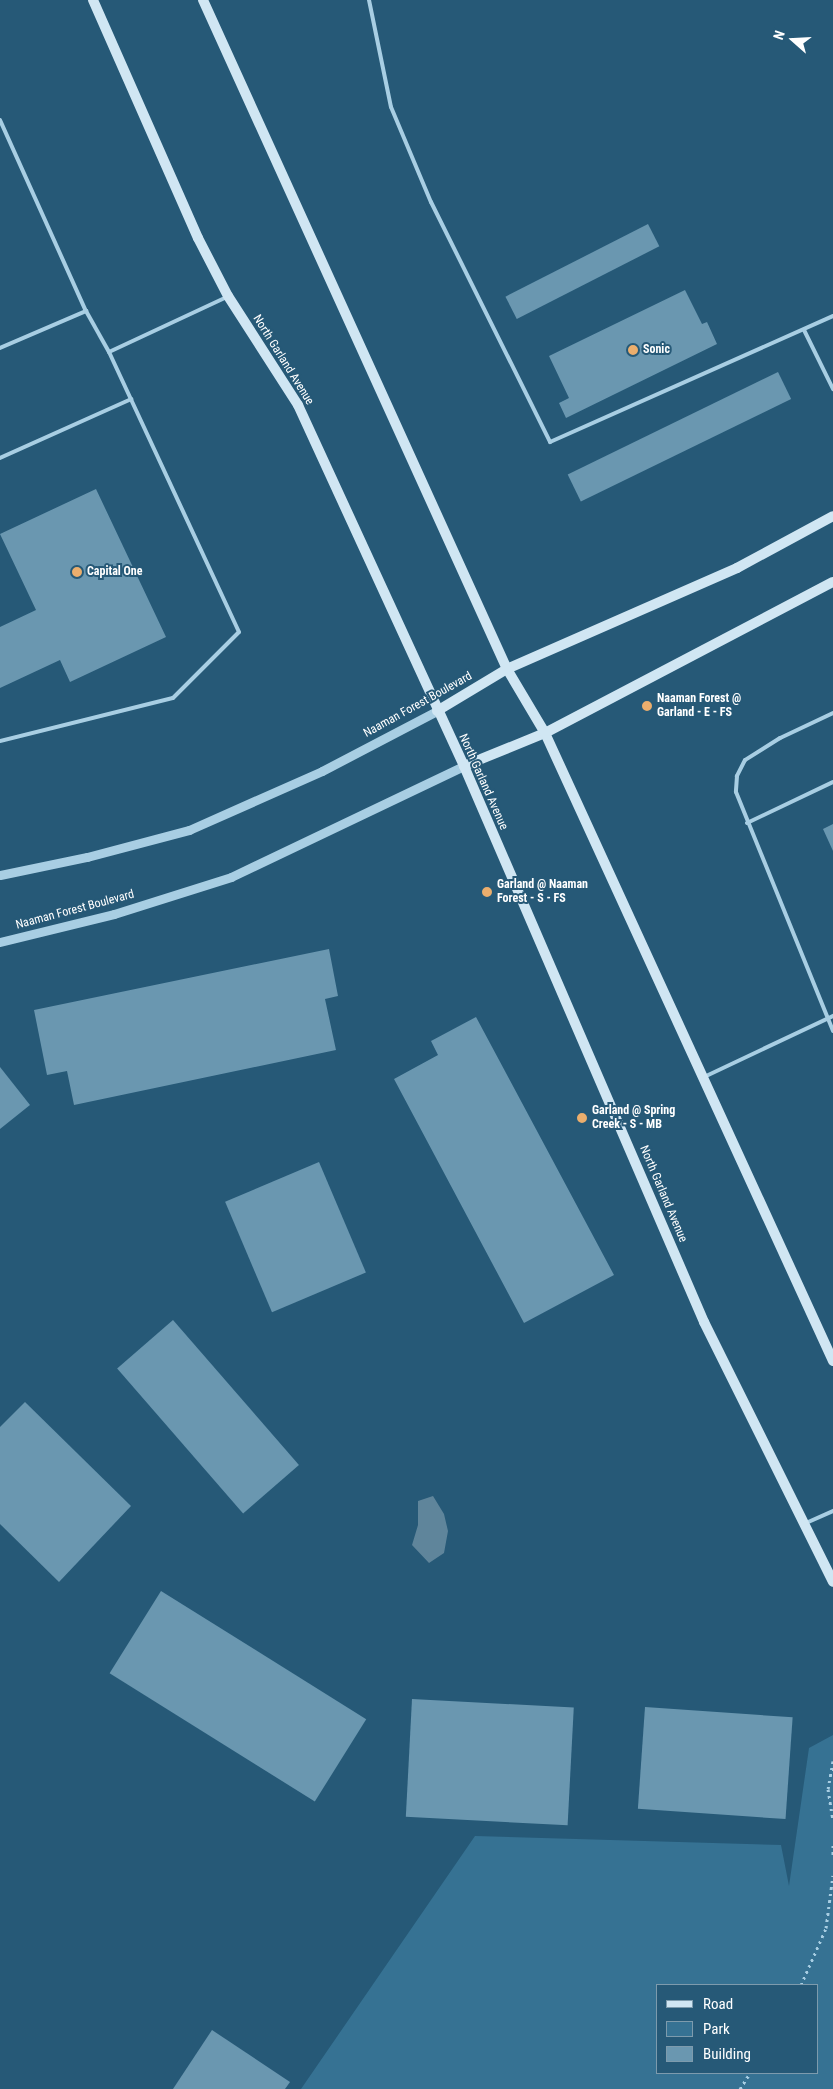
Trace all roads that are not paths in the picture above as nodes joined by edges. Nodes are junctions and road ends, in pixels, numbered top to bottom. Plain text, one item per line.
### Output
1 (93, 0) edge
2 (203, 0) edge
3 (369, 0) edge
4 (0, 120) edge
5 (228, 296) junction
6 (86, 311) junction
7 (833, 316) edge
8 (804, 330) junction
9 (0, 348) edge
10 (109, 352) junction
11 (833, 389) edge
12 (131, 399) junction
13 (0, 458) edge
14 (833, 516) edge
15 (833, 582) edge
16 (507, 669) junction
17 (437, 711) junction
18 (833, 713) edge
19 (545, 733) junction
20 (0, 741) edge
21 (464, 766) junction
22 (833, 782) edge
23 (747, 823) junction
24 (0, 875) edge
25 (0, 942) edge
26 (833, 1016) edge
27 (827, 1019) junction
28 (833, 1031) edge
29 (704, 1077) junction
30 (833, 1361) edge
31 (833, 1510) edge
32 (804, 1524) junction
33 (833, 1582) edge

1 - 5 main road, North Garland Avenue
2 - 16 main road
3 - 8 lane
4 - 6 lane
5 - 10 lane
5 - 17 main road, North Garland Avenue
6 - 9 lane
6 - 10 lane
7 - 8 lane
8 - 11 lane
10 - 12 lane
12 - 13 lane
12 - 20 lane
14 - 16 main road, Naaman Forest Boulevard
15 - 19 main road, Naaman Forest Boulevard
16 - 17 main road, Naaman Forest Boulevard
16 - 19 main road
17 - 21 main road, North Garland Avenue
17 - 24 street, Naaman Forest Boulevard
18 - 23 lane
19 - 21 main road, Naaman Forest Boulevard
19 - 29 main road
21 - 25 street, Naaman Forest Boulevard
21 - 32 main road, North Garland Avenue
22 - 23 lane
23 - 27 lane
26 - 27 lane
27 - 28 lane
27 - 29 lane
29 - 30 main road
31 - 32 lane
32 - 33 main road, North Garland Avenue

